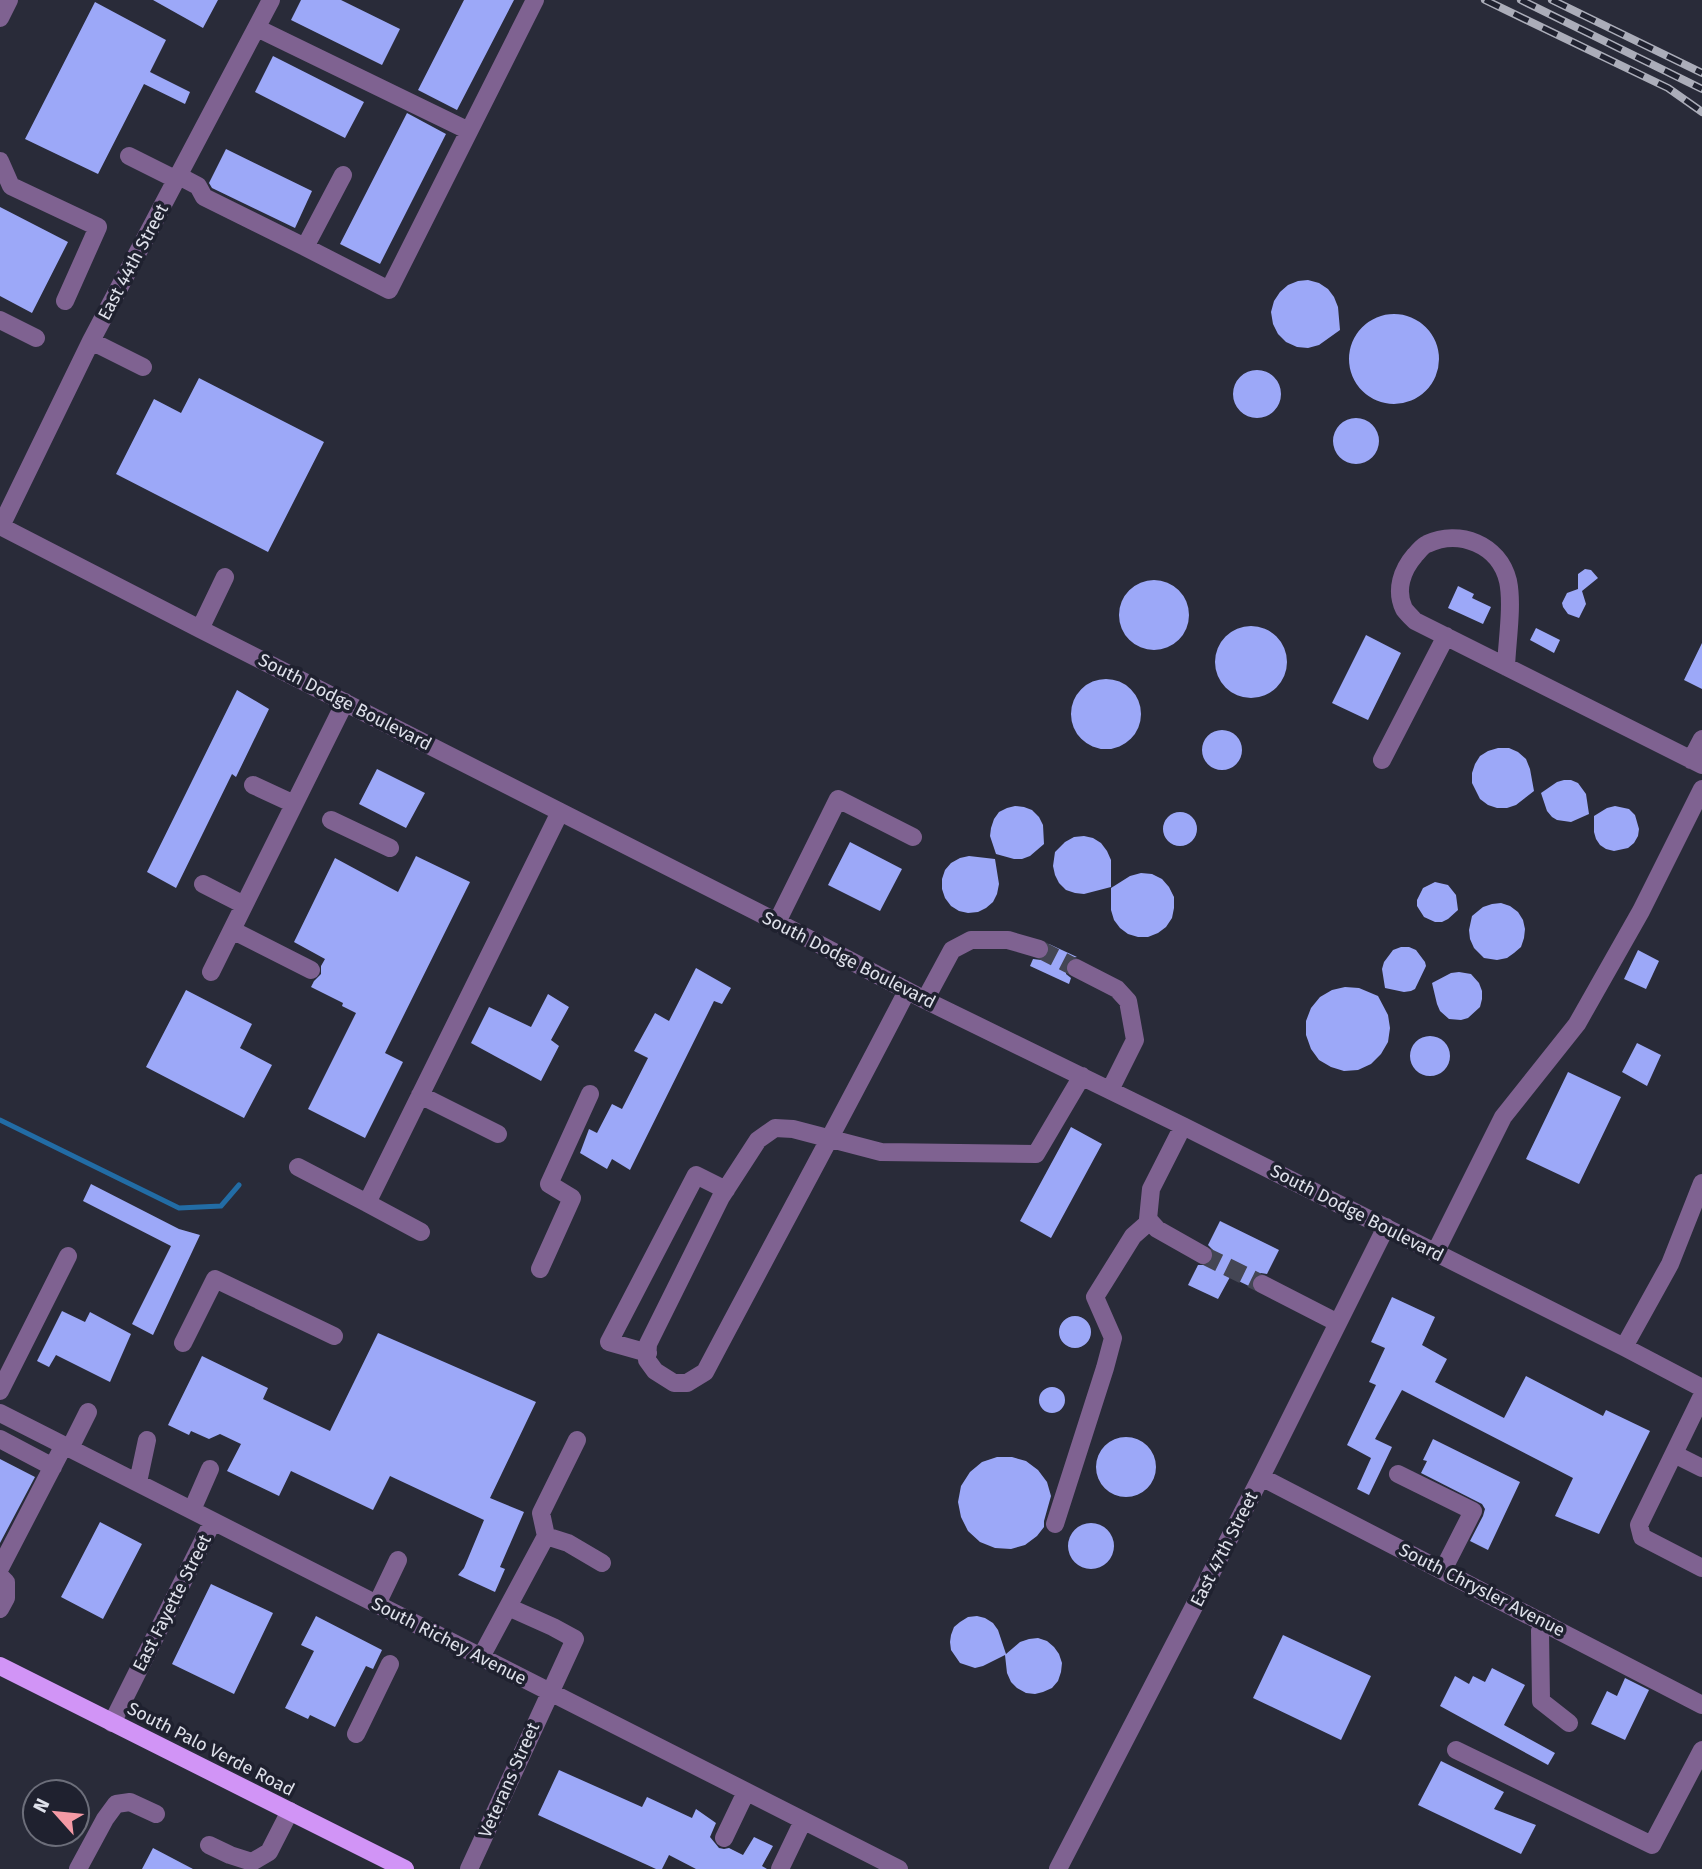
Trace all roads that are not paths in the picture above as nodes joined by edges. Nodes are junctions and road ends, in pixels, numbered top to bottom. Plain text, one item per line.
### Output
1 (9, 0) edge
2 (271, 0) edge
3 (535, 0) edge
4 (0, 18) edge
5 (257, 28) junction
6 (469, 131) junction
7 (129, 156) dead end
8 (0, 161) edge
9 (343, 175) dead end
10 (178, 178) junction
11 (305, 247) junction
12 (65, 301) dead end
13 (0, 320) edge
14 (36, 338) dead end
15 (91, 341) junction
16 (143, 367) dead end
17 (1, 526) edge
18 (225, 576) dead end
19 (200, 629) junction
20 (1446, 636) junction
21 (1506, 667) junction
22 (345, 702) junction
23 (1702, 739) edge
24 (1382, 760) dead end
25 (1697, 762) edge
26 (253, 785) dead end
27 (1702, 789) edge
28 (294, 804) junction
29 (561, 812) junction
30 (331, 820) dead end
31 (913, 838) dead end
32 (390, 848) dead end
33 (203, 884) dead end
34 (244, 905) junction
35 (777, 922) junction
36 (232, 930) junction
37 (1039, 949) tunnel mouth
38 (1076, 968) tunnel mouth
39 (311, 970) dead end
40 (211, 972) dead end
41 (907, 991) junction
42 (925, 1000) junction
43 (1082, 1076) junction
44 (1110, 1090) junction
45 (590, 1094) dead end
46 (419, 1095) junction
47 (1183, 1126) junction
48 (498, 1134) dead end
49 (829, 1139) junction
50 (298, 1167) dead end
51 (1702, 1183) edge
52 (726, 1190) junction
53 (367, 1203) junction
54 (1150, 1221) junction
55 (1386, 1227) junction
56 (421, 1232) dead end
57 (1434, 1253) junction
58 (1203, 1255) tunnel mouth
59 (68, 1256) dead end
60 (540, 1269) dead end
61 (1262, 1284) tunnel mouth
62 (1338, 1323) junction
63 (334, 1336) dead end
64 (183, 1343) dead end
65 (1624, 1347) junction
66 (648, 1353) junction
67 (1702, 1388) edge
68 (0, 1391) edge
69 (1702, 1396) edge
70 (88, 1412) dead end
71 (0, 1413) edge
72 (0, 1439) edge
73 (147, 1440) dead end
74 (577, 1440) dead end
75 (67, 1447) junction
76 (1674, 1454) junction
77 (53, 1467) junction
78 (1702, 1468) edge
79 (210, 1469) dead end
80 (1398, 1474) dead end
81 (1261, 1477) junction
82 (138, 1482) junction
83 (192, 1510) junction
84 (214, 1521) junction
85 (1055, 1524) dead end
86 (546, 1536) junction
87 (398, 1560) dead end
88 (602, 1563) dead end
89 (1700, 1563) edge
90 (0, 1568) edge
91 (1443, 1570) junction
92 (0, 1576) edge
93 (377, 1604) junction
94 (508, 1607) junction
95 (0, 1609) edge
96 (1545, 1623) junction
97 (481, 1657) junction
98 (390, 1664) dead end
99 (0, 1665) edge
100 (549, 1691) junction
101 (1702, 1705) edge
102 (112, 1723) junction
103 (1569, 1723) dead end
104 (356, 1734) dead end
105 (1702, 1749) edge
106 (1456, 1750) dead end
107 (746, 1792) junction
108 (290, 1811) junction
109 (156, 1814) dead end
110 (803, 1821) junction
111 (724, 1838) dead end
112 (209, 1845) dead end
113 (78, 1869) edge
114 (405, 1869) edge
115 (469, 1869) edge
116 (779, 1869) edge
117 (898, 1869) edge
118 (1058, 1869) edge

1 - 4 street
2 - 5 street, East 44th Street
3 - 6 street
5 - 6 street
5 - 10 street, East 44th Street
6 - 11 street
7 - 10 street
8 - 12 street
9 - 11 street
10 - 11 street
10 - 15 street, East 44th Street
13 - 14 street
15 - 16 street
15 - 17 street, East 44th Street
17 - 19 street, South Dodge Boulevard
18 - 19 street
19 - 22 street, South Dodge Boulevard
20 - 21 street
20 - 21 street
20 - 24 street
21 - 25 street
22 - 28 street
22 - 29 street, South Dodge Boulevard
23 - 25 street
26 - 28 street
27 - 57 street
28 - 34 street
29 - 35 street, South Dodge Boulevard
29 - 46 street
30 - 32 street
31 - 35 street
33 - 34 street
34 - 36 street
35 - 41 street, South Dodge Boulevard
36 - 39 street
36 - 40 street
37 - 42 street
38 - 44 street
41 - 42 street, South Dodge Boulevard
41 - 49 street
42 - 43 street, South Dodge Boulevard
43 - 44 street, South Dodge Boulevard
43 - 49 street
44 - 47 street, South Dodge Boulevard
45 - 60 street
46 - 48 street
46 - 53 street
47 - 54 street
47 - 55 street, South Dodge Boulevard
49 - 52 street
49 - 66 street
50 - 53 street
51 - 65 street
52 - 66 street
52 - 66 street
53 - 56 street
54 - 58 street
54 - 85 street
55 - 57 street, South Dodge Boulevard
55 - 62 street, East 47th Street
57 - 65 street, South Dodge Boulevard
59 - 68 street
61 - 62 street
62 - 81 street, East 47th Street
63 - 64 street
65 - 67 street, South Dodge Boulevard
69 - 76 street
70 - 75 street
71 - 75 street, South Richey Avenue
72 - 77 street
73 - 82 street
74 - 86 street
75 - 77 street
75 - 82 street, South Richey Avenue
76 - 78 street
76 - 89 street
77 - 90 street
79 - 83 street
80 - 91 street
81 - 91 street, South Chrysler Avenue
81 - 118 street, East 47th Street
82 - 83 street, South Richey Avenue
83 - 84 street, South Richey Avenue
84 - 93 street, South Richey Avenue
84 - 102 street, East Fayette Street
86 - 88 street
86 - 94 street
87 - 93 street
91 - 96 street, South Chrysler Avenue
92 - 95 street
93 - 97 street, South Richey Avenue
94 - 97 street
94 - 100 street, Veterans Street
96 - 101 street, South Chrysler Avenue
96 - 103 street
97 - 100 street, South Richey Avenue
98 - 104 street
99 - 102 main road, South Palo Verde Road
100 - 107 street, South Richey Avenue
100 - 115 street, Veterans Street
102 - 108 main road, South Palo Verde Road
105 - 106 street
107 - 110 street, South Richey Avenue
107 - 111 street
108 - 112 street
108 - 114 main road, South Palo Verde Road
109 - 113 street
110 - 116 street
110 - 117 street, South Richey Avenue

